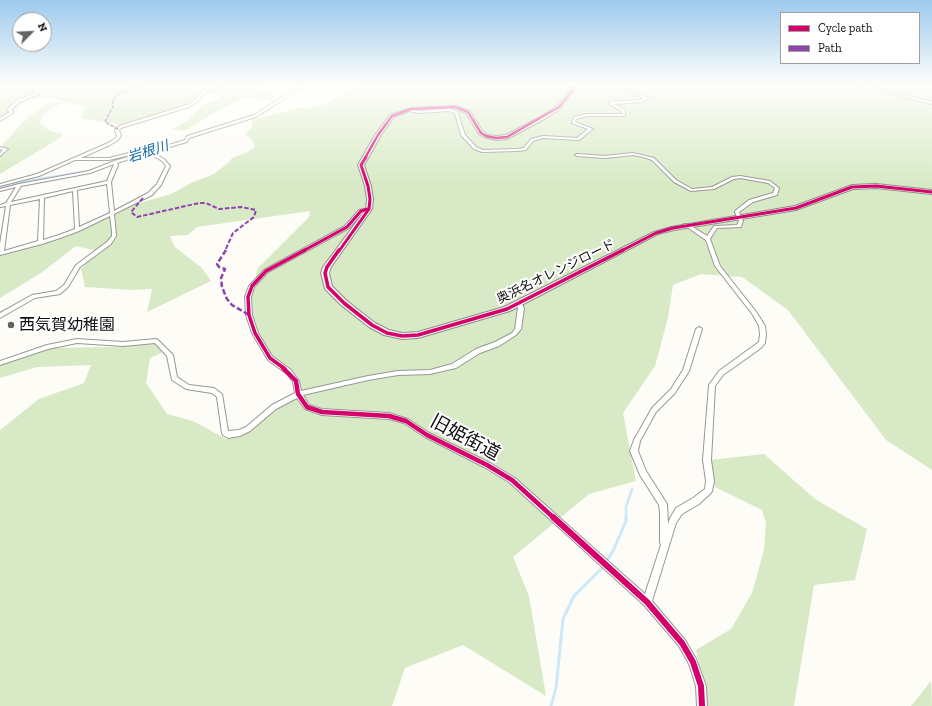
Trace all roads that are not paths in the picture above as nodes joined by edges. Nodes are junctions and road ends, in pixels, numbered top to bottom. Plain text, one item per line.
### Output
1 (155, 117) edge
2 (252, 117) edge
3 (392, 117) edge
4 (458, 117) edge
5 (471, 117) edge
6 (544, 117) edge
7 (579, 117) edge
8 (0, 148) edge
9 (148, 152) junction
10 (0, 155) edge
11 (577, 155) dead end
12 (73, 159) junction
13 (115, 162) junction
14 (109, 182) junction
15 (0, 185) edge
16 (19, 185) junction
17 (0, 190) edge
18 (75, 190) junction
19 (932, 192) edge
20 (42, 197) junction
21 (8, 204) junction
22 (0, 206) edge
23 (369, 209) junction
24 (112, 213) junction
25 (738, 217) junction
26 (686, 225) junction
27 (77, 230) junction
28 (708, 238) junction
29 (40, 243) junction
30 (0, 254) edge
31 (519, 304) junction
32 (0, 316) edge
33 (699, 329) dead end
34 (0, 363) edge
35 (298, 394) junction
36 (664, 548) junction
37 (647, 602) junction
38 (702, 706) edge

1 - 12 street
2 - 9 street
3 - 23 street
4 - 7 street
5 - 6 street
8 - 10 street
9 - 12 street
9 - 13 street
9 - 24 street
11 - 25 street
12 - 15 street
13 - 14 street
13 - 16 street
14 - 18 street
14 - 24 street
16 - 17 street
16 - 21 street
18 - 20 street
18 - 27 street
19 - 25 street, 奥浜名オレンジロード
20 - 21 street
20 - 29 street
21 - 22 street
21 - 30 street
23 - 31 street, 奥浜名オレンジロード
23 - 35 street, 旧姫街道
24 - 27 street
24 - 32 street
25 - 26 street, 奥浜名オレンジロード
25 - 28 street
26 - 28 street
26 - 31 street, 奥浜名オレンジロード
27 - 29 street
28 - 36 street
29 - 30 street
31 - 35 street
33 - 36 street
34 - 35 street
35 - 37 street, 旧姫街道
36 - 37 street
37 - 38 street, 旧姫街道

